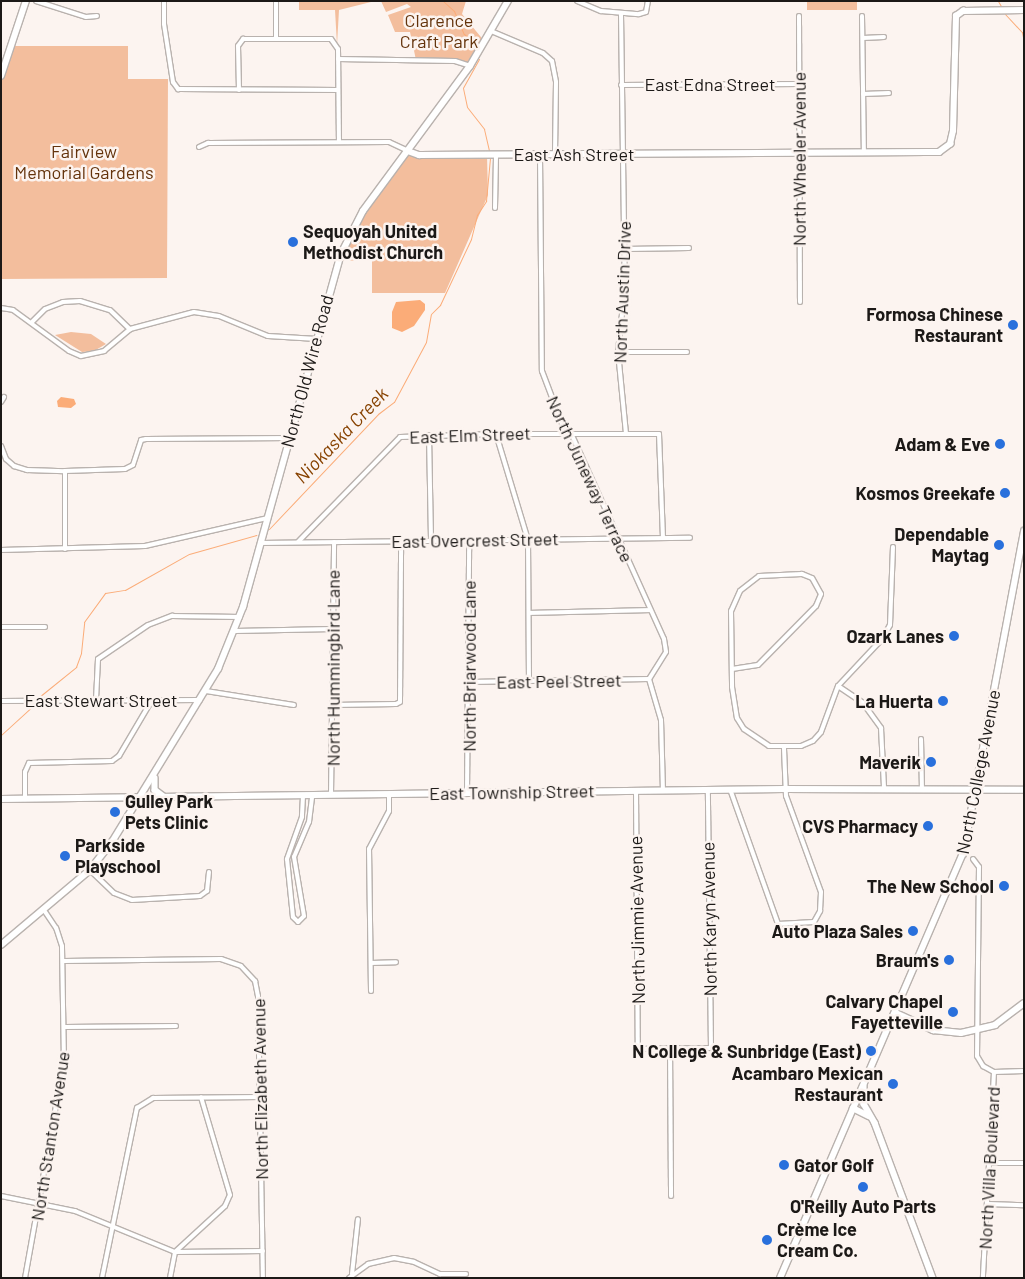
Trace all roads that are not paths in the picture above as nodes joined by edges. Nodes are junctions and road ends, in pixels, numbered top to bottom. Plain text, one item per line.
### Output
1 (26, 1) edge
2 (36, 1) edge
3 (164, 1) edge
4 (276, 1) edge
5 (508, 1) edge
6 (577, 1) edge
7 (648, 1) edge
8 (1024, 10) edge
9 (621, 14) junction
10 (97, 16) dead end
11 (798, 16) dead end
12 (862, 16) dead end
13 (492, 31) junction
14 (276, 37) junction
15 (884, 37) dead end
16 (863, 38) junction
17 (338, 59) junction
18 (470, 66) junction
19 (2, 74) edge
20 (799, 84) junction
21 (621, 85) junction
22 (238, 90) junction
23 (338, 90) junction
24 (889, 93) dead end
25 (864, 94) junction
26 (339, 141) junction
27 (199, 147) dead end
28 (408, 151) junction
29 (799, 153) junction
30 (864, 153) junction
31 (623, 154) junction
32 (496, 155) junction
33 (540, 155) junction
34 (555, 155) junction
35 (495, 208) dead end
36 (689, 248) dead end
37 (625, 250) junction
38 (800, 302) dead end
39 (1, 308) edge
40 (32, 322) junction
41 (130, 329) junction
42 (317, 339) junction
43 (618, 352) junction
44 (688, 352) dead end
45 (4, 397) dead end
46 (1, 402) edge
47 (571, 433) junction
48 (626, 433) junction
49 (496, 434) junction
50 (429, 435) junction
51 (291, 438) junction
52 (1, 446) edge
53 (65, 471) junction
54 (267, 518) junction
55 (1024, 532) edge
56 (619, 538) junction
57 (663, 538) junction
58 (690, 538) dead end
59 (528, 540) junction
60 (401, 541) junction
61 (431, 541) junction
62 (469, 541) junction
63 (298, 542) junction
64 (334, 542) junction
65 (260, 543) junction
66 (893, 548) dead end
67 (65, 549) junction
68 (1, 550) edge
69 (650, 610) junction
70 (529, 613) junction
71 (240, 618) junction
72 (1, 627) edge
73 (45, 627) dead end
74 (333, 629) junction
75 (235, 631) junction
76 (732, 669) junction
77 (649, 679) junction
78 (529, 681) junction
79 (470, 682) junction
80 (838, 686) junction
81 (206, 691) junction
82 (96, 700) junction
83 (152, 700) junction
84 (200, 700) junction
85 (1, 701) edge
86 (294, 705) dead end
87 (333, 705) junction
88 (921, 739) dead end
89 (784, 748) junction
90 (157, 773) junction
91 (884, 788) junction
92 (922, 788) junction
93 (730, 789) junction
94 (784, 789) junction
95 (977, 789) junction
96 (663, 790) junction
97 (708, 790) junction
98 (1024, 790) edge
99 (636, 791) junction
100 (467, 792) junction
101 (389, 794) junction
102 (331, 795) junction
103 (303, 796) junction
104 (312, 796) junction
105 (141, 798) junction
106 (168, 798) junction
107 (1, 799) edge
108 (25, 799) junction
109 (973, 859) dead end
110 (90, 870) junction
111 (209, 872) dead end
112 (43, 909) junction
113 (1, 945) edge
114 (64, 961) junction
115 (371, 962) junction
116 (396, 962) dead end
117 (371, 991) dead end
118 (1024, 1003) edge
119 (896, 1013) junction
120 (176, 1026) dead end
121 (65, 1027) junction
122 (976, 1031) junction
123 (670, 1048) junction
124 (1024, 1071) edge
125 (994, 1072) junction
126 (864, 1084) junction
127 (201, 1097) junction
128 (260, 1097) junction
129 (853, 1108) junction
130 (870, 1116) junction
131 (990, 1163) junction
132 (1024, 1163) edge
133 (1, 1196) edge
134 (671, 1196) dead end
135 (39, 1203) junction
136 (988, 1204) junction
137 (1024, 1204) edge
138 (358, 1219) dead end
139 (112, 1226) junction
140 (263, 1251) junction
141 (175, 1252) junction
142 (352, 1274) junction
143 (466, 1274) dead end
144 (25, 1278) edge
145 (102, 1278) edge
146 (170, 1278) edge
147 (263, 1278) edge
148 (349, 1278) edge
149 (780, 1278) edge
150 (933, 1278) edge
151 (982, 1278) edge

1 - 19 street
2 - 10 street
3 - 22 street
4 - 14 street
5 - 13 street, North Old Wire Road
6 - 9 street
7 - 9 street
8 - 30 street, East Ash Street
9 - 21 street, North Austin Drive
11 - 20 street, North Wheeler Avenue
12 - 16 street
13 - 18 street, North Old Wire Road
13 - 34 street
14 - 17 street
14 - 22 street
15 - 16 street
16 - 25 street
17 - 18 street
17 - 23 street
18 - 28 street, North Old Wire Road
20 - 21 street, East Edna Street
20 - 29 street, North Wheeler Avenue
21 - 31 street, North Austin Drive
22 - 23 street
23 - 26 street
24 - 25 street
25 - 30 street
26 - 27 street, East Ash Street
26 - 28 street, East Ash Street
28 - 32 street, East Ash Street
28 - 42 street, North Old Wire Road
29 - 30 street, East Ash Street
29 - 31 street, East Ash Street
29 - 38 street, North Wheeler Avenue
31 - 34 street, East Ash Street
31 - 37 street, North Austin Drive
32 - 33 street, East Ash Street
32 - 35 street
33 - 34 street, East Ash Street
33 - 47 street, North Juneway Terrace
36 - 37 street
37 - 43 street, North Austin Drive
39 - 40 street
40 - 41 street
40 - 41 street
41 - 42 street
42 - 51 street, North Old Wire Road
43 - 44 street
43 - 48 street, North Austin Drive
45 - 46 street
47 - 48 street, East Elm Street
47 - 49 street, East Elm Street
47 - 56 street, North Juneway Terrace
48 - 57 street
49 - 50 street, East Elm Street
49 - 59 street
50 - 61 street
50 - 63 street, East Elm Street
51 - 53 street
51 - 54 street, North Old Wire Road
52 - 53 street
53 - 67 street
54 - 65 street, North Old Wire Road
54 - 67 street
55 - 95 main road, North College Avenue
56 - 57 street, East Overcrest Street
56 - 59 street, East Overcrest Street
56 - 69 street, North Juneway Terrace
57 - 58 street, East Overcrest Street
59 - 62 street, East Overcrest Street
59 - 70 street
60 - 61 street, East Overcrest Street
60 - 64 street, East Overcrest Street
60 - 87 street
61 - 62 street, East Overcrest Street
62 - 79 street, North Briarwood Lane
63 - 64 street, East Overcrest Street
63 - 65 street, East Overcrest Street
64 - 74 street, North Hummingbird Lane
65 - 71 street, North Old Wire Road
66 - 80 street
67 - 68 street
69 - 70 street
69 - 77 street, North Juneway Terrace
70 - 78 street
71 - 75 street, North Old Wire Road
71 - 82 street
72 - 73 street
74 - 75 street
74 - 87 street, North Hummingbird Lane
75 - 81 street, North Old Wire Road
76 - 76 street
76 - 89 street
77 - 78 street, East Peel Street
77 - 96 street
78 - 79 street, East Peel Street
79 - 100 street, North Briarwood Lane
80 - 89 street
80 - 91 street
81 - 84 street, North Old Wire Road
81 - 86 street
82 - 83 street, East Stewart Street
82 - 85 street, East Stewart Street
83 - 84 street, East Stewart Street
83 - 108 street
84 - 90 street, North Old Wire Road
87 - 102 street, North Hummingbird Lane
88 - 92 street
89 - 94 street
90 - 105 street, North Old Wire Road
90 - 106 street
91 - 92 street, East Township Street
91 - 94 street, East Township Street
92 - 95 street, East Township Street
93 - 94 street, East Township Street
93 - 94 street
93 - 97 street, East Township Street
95 - 98 street, East Township Street
95 - 119 main road, North College Avenue
96 - 97 street, East Township Street
96 - 99 street, East Township Street
97 - 123 street, North Karyn Avenue
99 - 100 street, East Township Street
99 - 123 street, North Jimmie Avenue
100 - 101 street, East Township Street
101 - 102 street, East Township Street
101 - 115 street
102 - 104 street, East Township Street
103 - 104 street, East Township Street
103 - 104 street
103 - 106 street, East Township Street
105 - 106 street, East Township Street
105 - 108 street, East Township Street
105 - 110 street, North Old Wire Road
107 - 108 street, East Township Street
109 - 122 street, North Villa Boulevard
110 - 111 street
110 - 112 street, North Old Wire Road
112 - 113 street, North Old Wire Road
112 - 114 street, North Stanton Avenue
114 - 121 street, North Stanton Avenue
114 - 128 street, North Elizabeth Avenue
115 - 116 street
115 - 117 street
118 - 122 street
119 - 122 street
119 - 126 main road, North College Avenue
120 - 121 street
121 - 135 street, North Stanton Avenue
122 - 125 street, North Villa Boulevard
123 - 134 street
124 - 125 street
125 - 131 street, North Villa Boulevard
126 - 129 main road, North College Avenue
126 - 130 street
127 - 128 street
127 - 139 street
127 - 141 street
128 - 140 street, North Elizabeth Avenue
129 - 130 street
129 - 149 main road, North College Avenue
130 - 150 street
131 - 132 street
131 - 136 street, North Villa Boulevard
133 - 135 street
135 - 139 street
135 - 144 street, North Stanton Avenue
136 - 137 street
136 - 151 street, North Villa Boulevard
138 - 142 street
139 - 141 street
139 - 145 street
140 - 141 street
140 - 147 street, North Elizabeth Avenue
141 - 146 street
142 - 143 street
142 - 148 street

